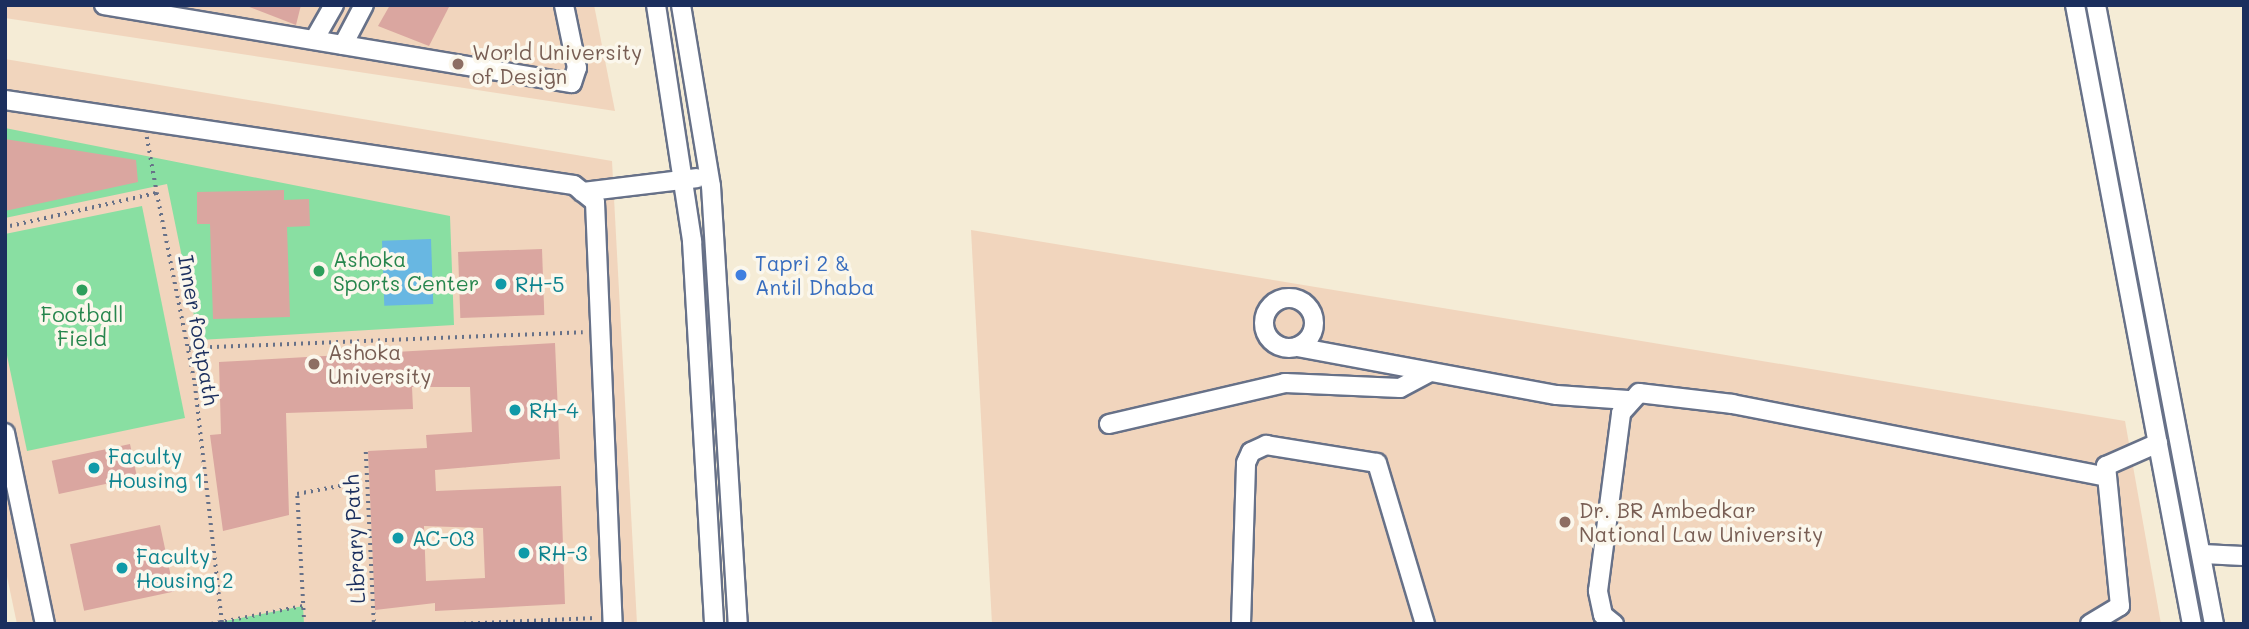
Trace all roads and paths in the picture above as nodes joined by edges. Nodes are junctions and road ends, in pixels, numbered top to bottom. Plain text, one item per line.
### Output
1 (104, 5) edge
2 (334, 5) edge
3 (364, 5) edge
4 (564, 5) edge
5 (656, 5) edge
6 (681, 5) edge
7 (2075, 5) edge
8 (2095, 5) edge
9 (314, 40) junction
10 (343, 45) junction
11 (5, 100) edge
12 (153, 122) junction
13 (710, 177) junction
14 (685, 179) junction
15 (582, 192) junction
16 (157, 193) junction
17 (10, 226) dead end
18 (596, 332) junction
19 (1297, 347) dead end
20 (188, 348) junction
21 (1430, 372) junction
22 (2172, 398) junction
23 (1628, 400) junction
24 (2151, 402) junction
25 (1109, 424) dead end
26 (5, 433) edge
27 (2158, 443) junction
28 (366, 452) dead end
29 (2103, 476) junction
30 (366, 481) junction
31 (2202, 554) junction
32 (2244, 556) edge
33 (303, 606) junction
34 (612, 621) edge
35 (222, 622) junction
36 (45, 624) edge
37 (211, 624) edge
38 (304, 624) edge
39 (374, 624) edge
40 (457, 624) edge
41 (714, 624) edge
42 (738, 624) edge
43 (1241, 624) edge
44 (1425, 624) edge
45 (1614, 624) edge
46 (2090, 624) edge
47 (2192, 624) edge
48 (2214, 624) edge

1 - 9 street
2 - 9 street
3 - 10 street
4 - 10 street
5 - 14 street
6 - 13 street
7 - 24 street
8 - 22 street
9 - 10 street
11 - 12 street
12 - 15 street
12 - 16 path, Inner footpath
13 - 14 street
13 - 42 street
14 - 15 street
14 - 41 street
15 - 18 street
16 - 17 path
16 - 20 path, Inner footpath
18 - 20 path
18 - 34 street
19 - 21 street
20 - 35 path, Inner footpath
21 - 23 street
21 - 25 street
22 - 24 street
22 - 31 street
23 - 29 street
23 - 45 street
24 - 27 street
26 - 36 street
27 - 29 street
27 - 47 street
28 - 30 path, Library Path
29 - 46 street
30 - 33 path
30 - 39 path, Library Path
31 - 32 street
31 - 48 street
33 - 35 path
33 - 38 path
34 - 40 path
35 - 37 path
43 - 44 street

